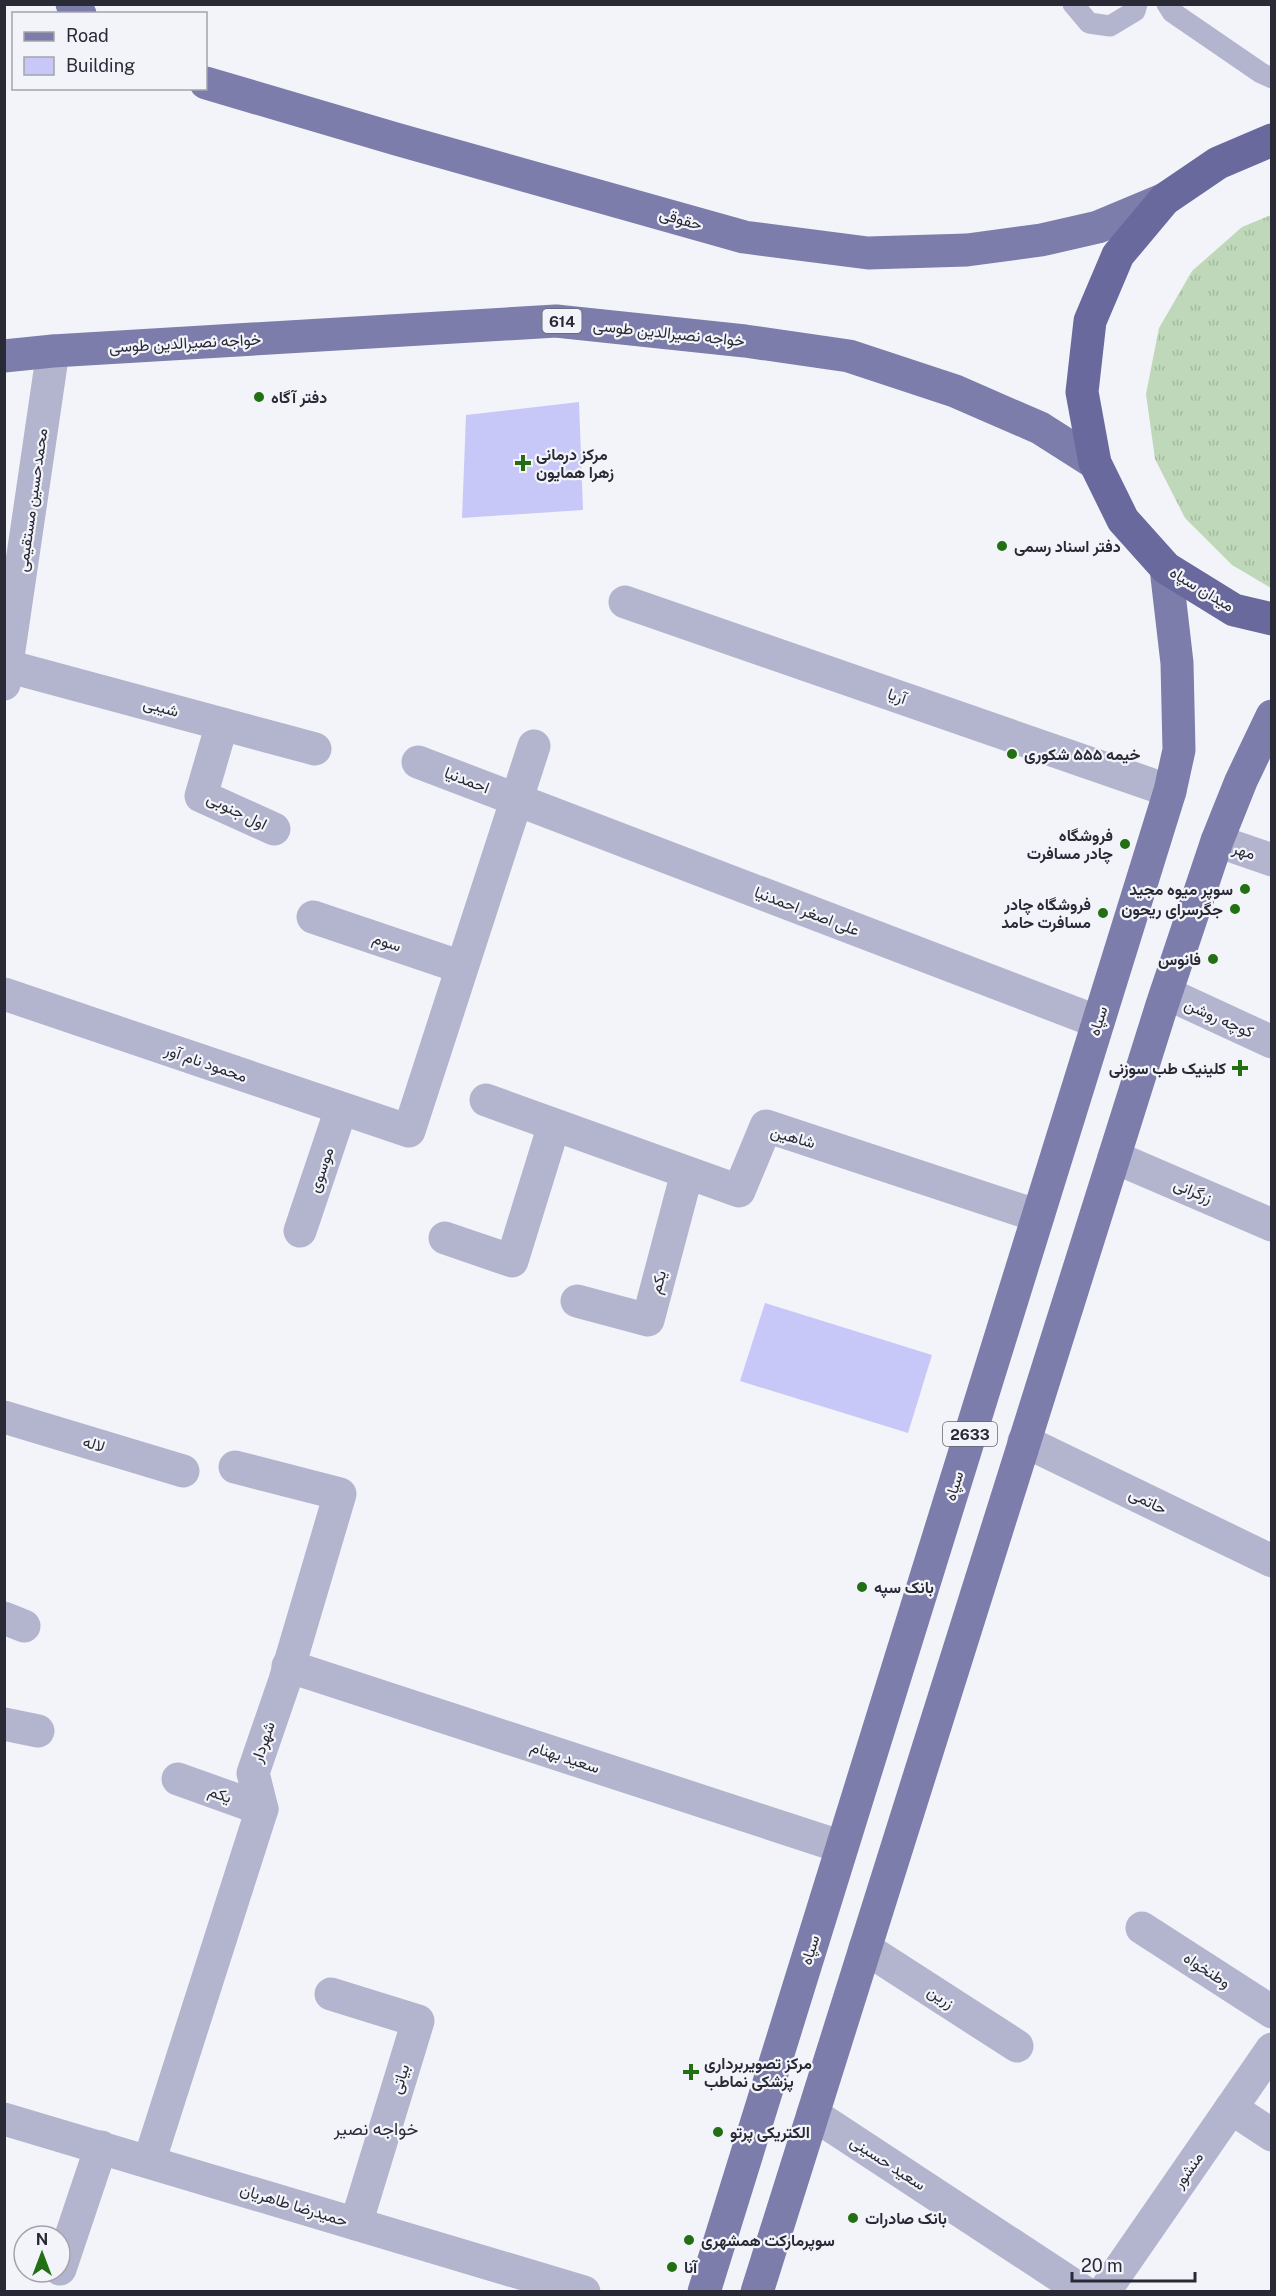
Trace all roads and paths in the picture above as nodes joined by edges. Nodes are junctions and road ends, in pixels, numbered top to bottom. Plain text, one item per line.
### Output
1 (1073, 4) edge
2 (1137, 4) edge
3 (1167, 4) edge
4 (1272, 78) edge
5 (207, 83) edge
6 (1272, 140) edge
7 (1164, 200) junction
8 (53, 351) junction
9 (4, 357) edge
10 (1095, 463) junction
11 (1166, 568) junction
12 (625, 602) dead end
13 (10, 607) edge
14 (1272, 619) edge
15 (6, 675) edge
16 (1272, 716) edge
17 (222, 724) junction
18 (534, 746) dead end
19 (315, 749) dead end
20 (418, 762) dead end
21 (1170, 791) junction
22 (516, 799) junction
23 (274, 828) dead end
24 (1217, 842) junction
25 (1272, 860) edge
26 (313, 917) dead end
27 (461, 967) junction
28 (1166, 993) junction
29 (4, 994) edge
30 (1098, 1022) junction
31 (1272, 1042) edge
32 (486, 1100) dead end
33 (341, 1109) junction
34 (554, 1125) junction
35 (1114, 1157) junction
36 (687, 1173) junction
37 (1038, 1216) junction
38 (1272, 1225) edge
39 (300, 1231) dead end
40 (445, 1238) dead end
41 (577, 1301) dead end
42 (4, 1417) edge
43 (1024, 1441) junction
44 (235, 1467) dead end
45 (183, 1471) dead end
46 (1272, 1561) edge
47 (288, 1666) junction
48 (4, 1724) edge
49 (38, 1731) dead end
50 (178, 1779) dead end
51 (262, 1809) junction
52 (842, 1847) junction
53 (1142, 1928) dead end
54 (866, 1948) junction
55 (331, 1994) dead end
56 (1272, 2012) edge
57 (1017, 2046) dead end
58 (1272, 2049) edge
59 (1231, 2108) junction
60 (813, 2114) junction
61 (4, 2119) edge
62 (1272, 2135) edge
63 (101, 2147) junction
64 (150, 2162) junction
65 (356, 2224) junction
66 (72, 2235) edge
67 (584, 2292) edge
68 (704, 2292) edge
69 (757, 2292) edge
70 (1084, 2292) edge
71 (1104, 2292) edge

1 - 2 lane
3 - 4 lane
5 - 7 main road, حقوقی
6 - 7 highway, میدان سپاه
7 - 10 highway, میدان سپاه
8 - 9 main road, خواجه نصیرالدین طوسی / 614
8 - 10 main road, خواجه نصیرالدین طوسی / 614
8 - 13 street, محمدحسین مستقیمی
10 - 11 highway, میدان سپاه
11 - 14 highway, میدان سپاه
11 - 21 main road, سپاه / 2633
12 - 21 street, آریا
13 - 15 street, محمدحسین مستقیمی
15 - 17 street, شیبی
16 - 24 main road, 2633
17 - 19 street, شیبی
17 - 23 street, اول جنوبی
18 - 22 street
20 - 22 street, احمدنیا
21 - 30 main road, سپاه / 2633
22 - 27 street
22 - 30 street, علی اصغر احمدنیا
24 - 25 street, مهر
24 - 28 main road, 2633
26 - 27 street, سوم
27 - 33 street, محمود نام آور
28 - 31 street, کوچه روشن
28 - 35 main road, 2633
29 - 33 street, محمود نام آور
30 - 37 main road, سپاه / 2633
32 - 34 street, شاهین
33 - 39 street, موسوی
34 - 36 street, شاهین
34 - 40 street
35 - 38 street, زرگرانی
35 - 43 main road, 2633
36 - 37 street, شاهین
36 - 41 street, یکم
37 - 52 main road, سپاه / 2633
42 - 45 street, لاله
43 - 46 street, حاتمی
43 - 54 main road, 2633
44 - 47 street, شهردار
47 - 51 street, شهردار
47 - 52 street, سعید بهنام
48 - 49 street
50 - 51 street, یکم
51 - 64 street
52 - 68 main road, سپاه / 2633
53 - 56 street, وطنخواه
54 - 57 street, زرین
54 - 60 main road, 2633
55 - 65 street, بیاتی
58 - 59 street, منشور
59 - 62 street
59 - 71 street, منشور
60 - 69 main road, 2633
60 - 70 street, سعید حسینی
61 - 63 street, حمیدرضا طاهریان
63 - 64 street, حمیدرضا طاهریان
63 - 66 street
64 - 65 street, حمیدرضا طاهریان
65 - 67 street, حمیدرضا طاهریان

